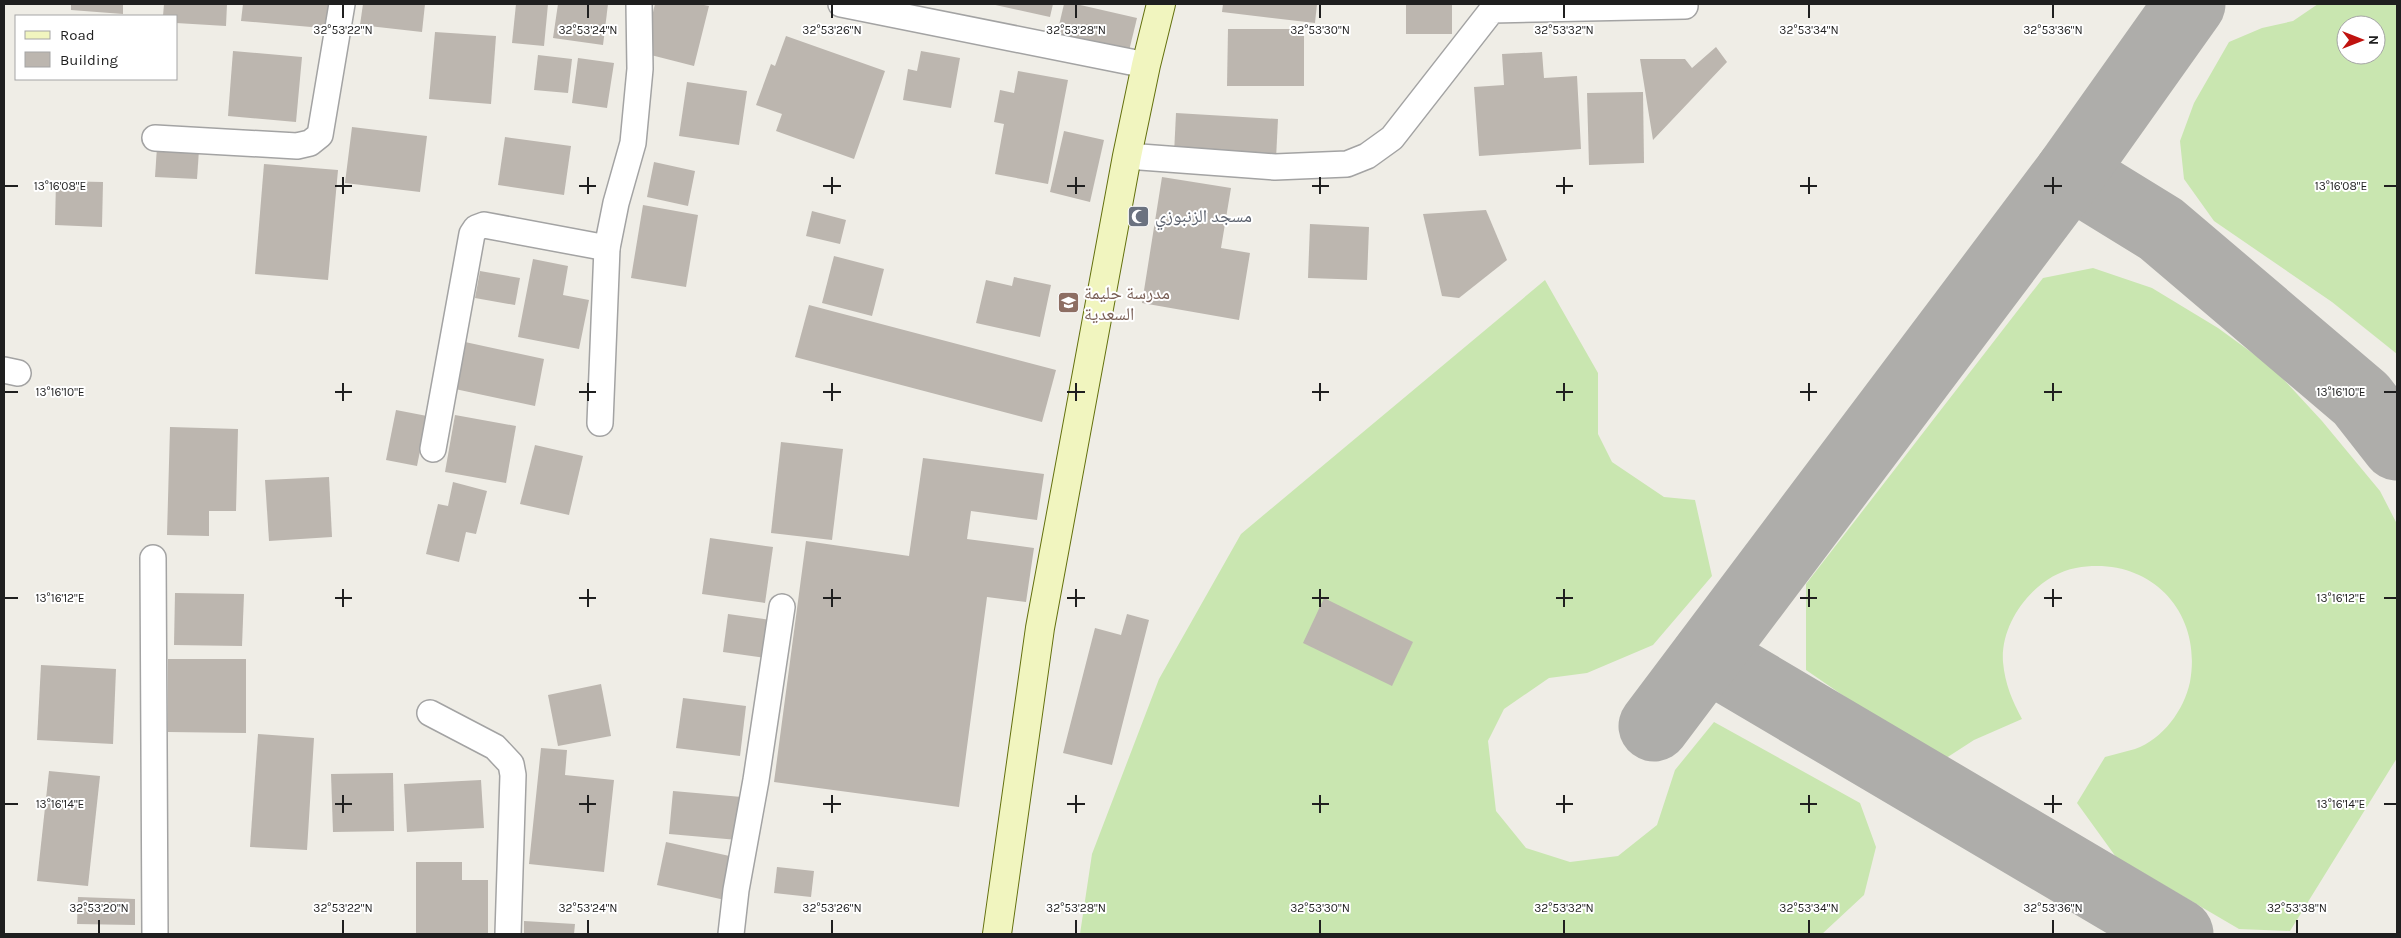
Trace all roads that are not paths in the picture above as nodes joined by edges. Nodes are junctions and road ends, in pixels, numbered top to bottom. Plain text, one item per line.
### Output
1 (342, 4) edge
2 (639, 4) edge
3 (841, 4) edge
4 (1161, 4) edge
5 (1685, 6) dead end
6 (1146, 65) junction
7 (155, 138) dead end
8 (1128, 156) junction
9 (608, 248) junction
10 (600, 423) dead end
11 (433, 449) dead end
12 (153, 558) dead end
13 (782, 607) dead end
14 (430, 713) dead end
15 (155, 934) edge
16 (508, 934) edge
17 (731, 934) edge
18 (998, 934) edge

1 - 7 street
2 - 9 street
3 - 6 street
4 - 6 main road
5 - 8 street
6 - 8 main road
8 - 18 main road
9 - 10 street
9 - 11 street
12 - 15 street
13 - 17 street
14 - 16 street

